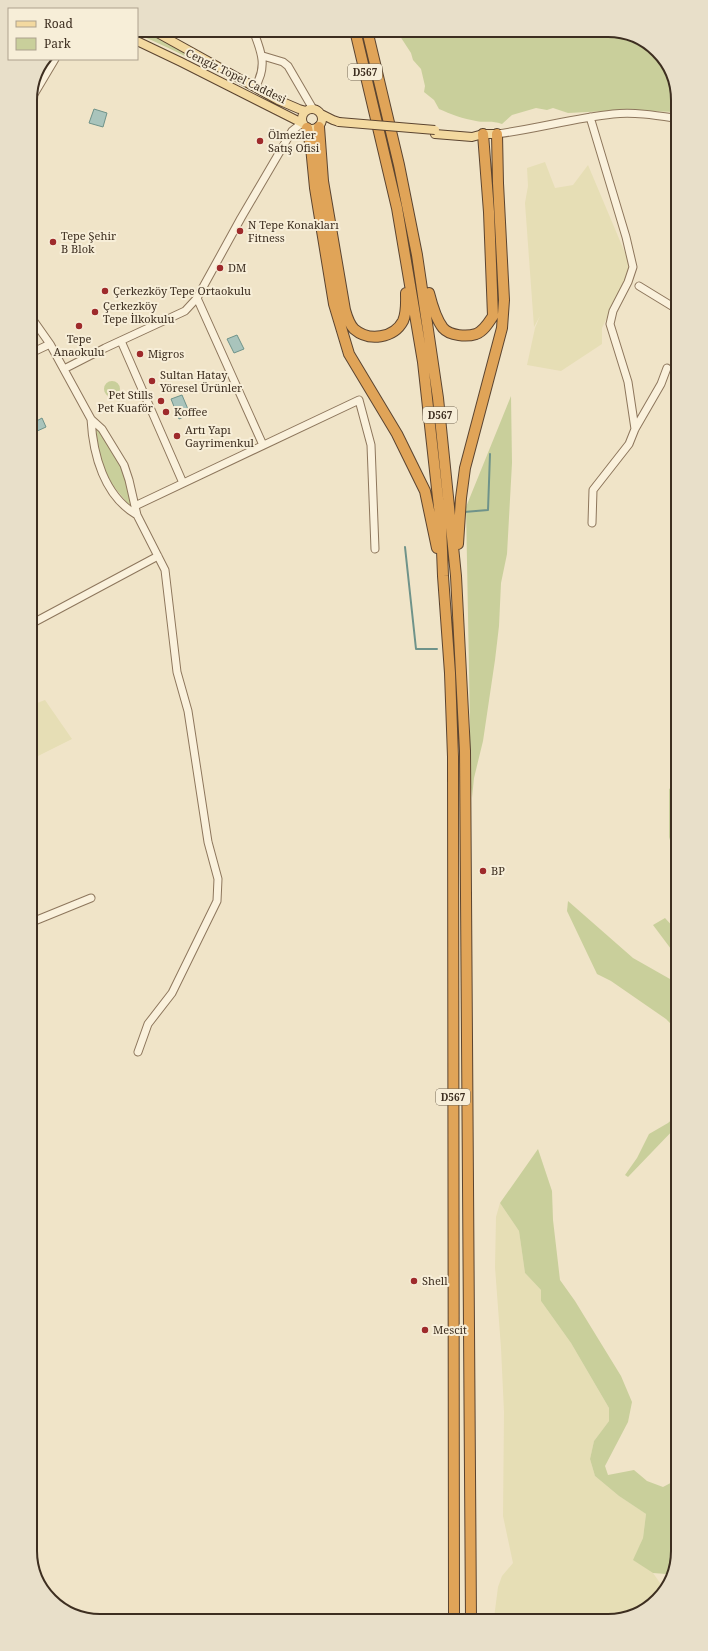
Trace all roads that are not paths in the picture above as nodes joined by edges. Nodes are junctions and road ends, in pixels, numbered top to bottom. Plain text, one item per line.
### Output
1 (166, 37) edge
2 (256, 37) edge
3 (357, 37) edge
4 (369, 37) edge
5 (138, 41) edge
6 (263, 56) junction
7 (54, 60) edge
8 (39, 87) edge
9 (256, 87) junction
10 (309, 110) junction
11 (321, 114) junction
12 (590, 118) junction
13 (671, 118) edge
14 (339, 124) junction
15 (304, 125) junction
16 (319, 127) junction
17 (483, 134) junction
18 (497, 134) junction
19 (418, 255) junction
20 (405, 257) junction
21 (639, 286) dead end
22 (197, 298) junction
23 (671, 306) edge
24 (37, 326) edge
25 (121, 341) junction
26 (50, 344) junction
27 (37, 350) edge
28 (667, 368) dead end
29 (64, 369) junction
30 (91, 419) junction
31 (635, 429) junction
32 (262, 445) junction
33 (183, 483) junction
34 (135, 506) junction
35 (137, 515) junction
36 (592, 523) dead end
37 (375, 549) dead end
38 (158, 556) junction
39 (442, 576) junction
40 (456, 576) junction
41 (37, 621) edge
42 (91, 898) dead end
43 (37, 920) edge
44 (138, 1052) dead end
45 (454, 1614) edge
46 (472, 1614) edge

1 - 9 main road
2 - 6 street
3 - 20 highway, D567
4 - 19 highway, D567
5 - 15 main road, Cengiz Topel Caddesi
6 - 9 street
6 - 10 street
7 - 8 street
9 - 10 main road
10 - 11 main road
10 - 15 main road
11 - 14 main road
11 - 16 main road
12 - 13 street
12 - 18 street
12 - 31 street
14 - 16 main road
14 - 17 main road, bridge
15 - 16 main road
15 - 22 street
15 - 39 highway
16 - 20 highway
17 - 18 main road
17 - 19 highway
18 - 40 highway
19 - 40 highway, D567
20 - 39 highway, D567
21 - 23 street
22 - 25 street
22 - 32 street
24 - 26 street
25 - 29 street
25 - 33 street
26 - 27 street
26 - 29 street
28 - 31 street
29 - 30 street
30 - 34 street
30 - 35 street
31 - 36 street
32 - 33 street
32 - 37 street
33 - 34 street
34 - 35 street
35 - 38 street
38 - 41 street
38 - 44 street
39 - 45 highway, D567
40 - 46 highway, D567
42 - 43 street

